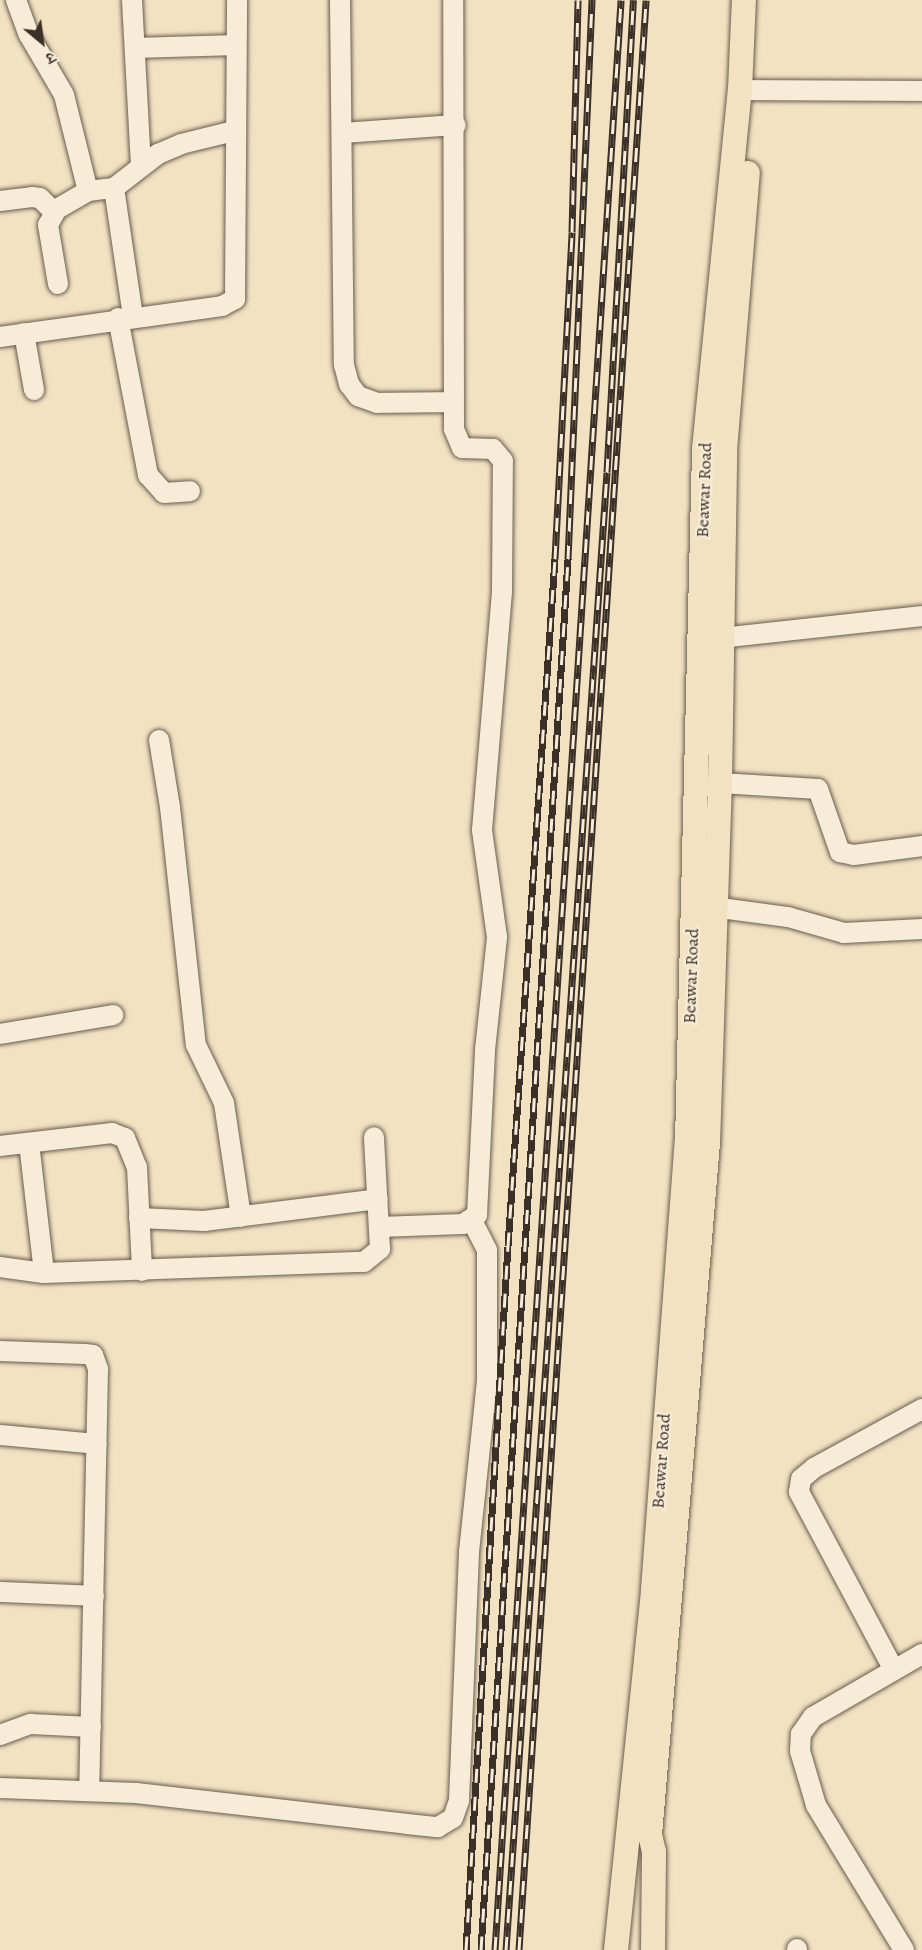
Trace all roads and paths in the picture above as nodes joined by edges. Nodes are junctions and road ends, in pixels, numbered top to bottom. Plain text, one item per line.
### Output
1 (16, 0) edge
2 (132, 0) edge
3 (237, 0) edge
4 (340, 0) edge
5 (453, 0) edge
6 (744, 0) edge
7 (757, 0) edge
8 (236, 45) junction
9 (135, 48) junction
10 (747, 90) junction
11 (922, 91) edge
12 (456, 125) junction
13 (234, 131) junction
14 (342, 133) junction
15 (141, 167) junction
16 (114, 188) junction
17 (88, 191) junction
18 (0, 201) edge
19 (54, 212) junction
20 (58, 284) dead end
21 (125, 317) junction
22 (24, 333) junction
23 (0, 337) edge
24 (34, 390) dead end
25 (454, 402) junction
26 (190, 491) dead end
27 (922, 616) edge
28 (720, 638) junction
29 (159, 740) dead end
30 (720, 783) junction
31 (922, 846) edge
32 (713, 907) junction
33 (922, 929) edge
34 (113, 1015) dead end
35 (0, 1034) edge
36 (374, 1137) dead end
37 (29, 1143) junction
38 (0, 1146) edge
39 (378, 1200) junction
40 (241, 1217) junction
41 (139, 1218) junction
42 (472, 1221) junction
43 (379, 1227) junction
44 (0, 1267) edge
45 (142, 1271) junction
46 (44, 1273) junction
47 (0, 1351) edge
48 (922, 1409) edge
49 (0, 1435) edge
50 (97, 1444) junction
51 (0, 1592) edge
52 (94, 1596) junction
53 (922, 1654) edge
54 (894, 1670) junction
55 (91, 1727) junction
56 (0, 1735) edge
57 (0, 1788) edge
58 (89, 1791) junction
59 (616, 1950) edge
60 (653, 1950) edge
61 (904, 1950) edge

1 - 17 street
2 - 9 street
3 - 8 street
4 - 14 street
5 - 12 street
6 - 10 main road, Beawar Road
7 - 10 main road, Beawar Road
8 - 9 street
8 - 13 street
9 - 15 street
10 - 11 street
10 - 28 main road, Beawar Road
10 - 59 main road, Beawar Road
12 - 14 street
12 - 25 street
13 - 15 street
13 - 21 street
14 - 25 street
15 - 16 street
16 - 17 street
16 - 21 street
17 - 19 street
18 - 19 street
19 - 20 street
21 - 22 street
21 - 26 street
22 - 23 street
22 - 24 street
25 - 42 street
27 - 28 street
28 - 30 main road, Beawar Road
29 - 40 street
30 - 31 street
30 - 32 main road, Beawar Road
32 - 33 street
32 - 60 main road, Beawar Road
34 - 35 street
36 - 39 street
37 - 38 street
37 - 41 street
37 - 46 street
39 - 40 street
39 - 43 street
40 - 41 street
41 - 45 street
42 - 43 street
42 - 58 street
43 - 45 street
44 - 46 street
45 - 46 street
47 - 50 street
48 - 54 street
49 - 50 street
50 - 52 street
51 - 52 street
52 - 55 street
53 - 54 street
54 - 61 street
55 - 56 street
55 - 58 street
57 - 58 street

